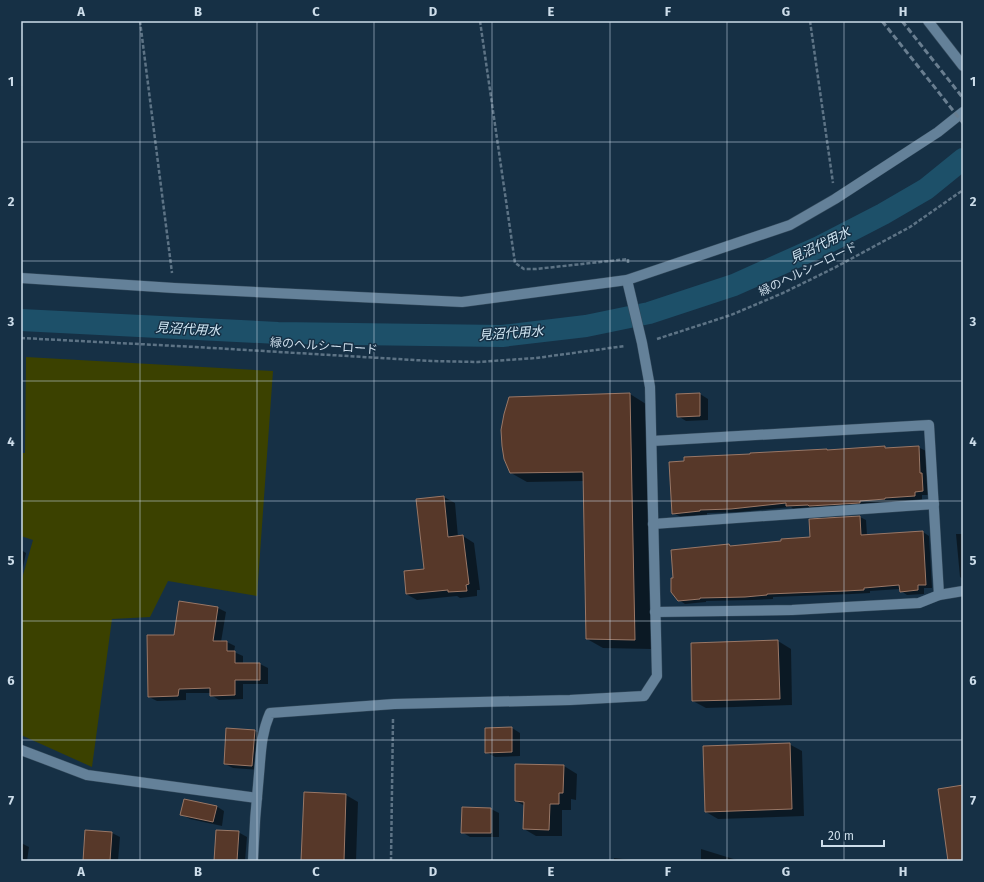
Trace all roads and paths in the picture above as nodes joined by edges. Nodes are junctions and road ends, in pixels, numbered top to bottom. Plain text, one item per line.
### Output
1 (140, 21) edge
2 (480, 21) edge
3 (810, 21) edge
4 (928, 21) edge
5 (963, 66) edge
6 (963, 112) edge
7 (963, 190) edge
8 (835, 199) junction
9 (21, 278) edge
10 (626, 280) junction
11 (174, 288) junction
12 (21, 338) edge
13 (656, 339) dead end
14 (625, 346) dead end
15 (652, 441) junction
16 (934, 504) junction
17 (653, 524) junction
18 (963, 591) edge
19 (939, 595) junction
20 (655, 612) junction
21 (394, 704) junction
22 (21, 750) edge
23 (257, 798) junction
24 (253, 861) edge
25 (391, 861) edge

1 - 11 path
2 - 10 path
3 - 8 path
4 - 5 street
6 - 8 street
7 - 13 path, 緑のヘルシーロード
8 - 10 street
9 - 11 street
10 - 11 street
10 - 15 street
12 - 14 path, 緑のヘルシーロード
15 - 16 street
15 - 17 street
16 - 17 street
16 - 19 street
17 - 20 street
18 - 19 street
19 - 20 street
20 - 21 street
21 - 23 street
21 - 25 path
22 - 23 street
23 - 24 street

